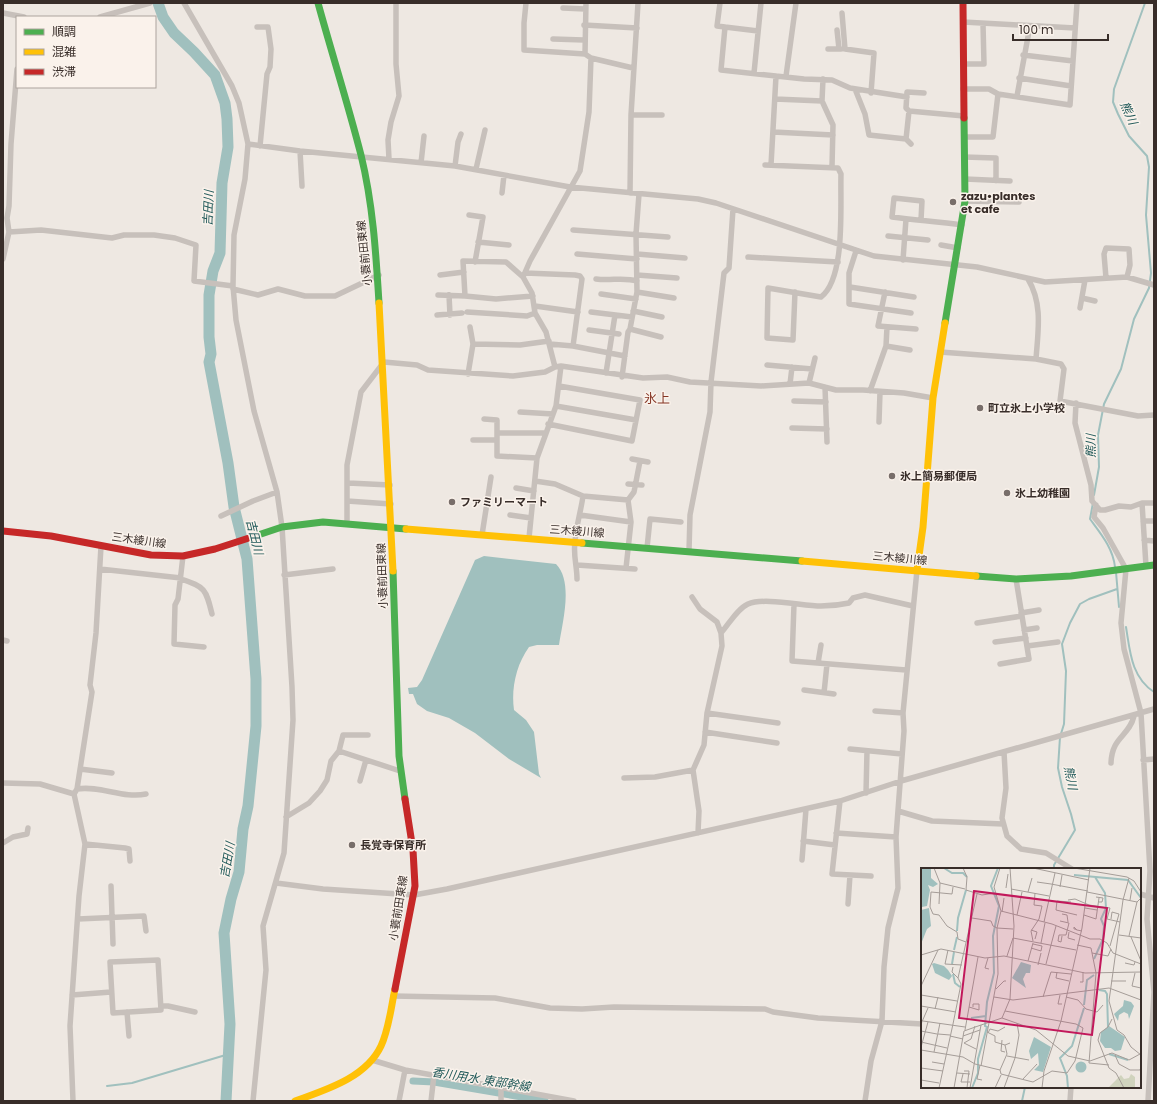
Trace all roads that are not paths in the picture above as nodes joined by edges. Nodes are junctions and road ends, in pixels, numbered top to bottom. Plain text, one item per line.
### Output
1 (184, 3) edge
2 (318, 3) edge
3 (396, 3) edge
4 (526, 3) edge
5 (638, 3) edge
6 (720, 3) edge
7 (761, 3) edge
8 (796, 3) edge
9 (963, 3) edge
10 (1078, 3) edge
11 (149, 4) edge
12 (585, 6) edge
13 (563, 8) dead end
14 (3, 13) edge
15 (842, 13) dead end
16 (19, 16) edge
17 (103, 16) edge
18 (963, 22) junction
19 (983, 24) junction
20 (584, 25) junction
21 (1030, 26) junction
22 (257, 27) dead end
23 (725, 27) junction
24 (637, 28) junction
25 (1075, 28) junction
26 (837, 30) dead end
27 (758, 31) junction
28 (553, 39) dead end
29 (584, 40) junction
30 (828, 49) dead end
31 (842, 49) junction
32 (585, 54) junction
33 (1023, 55) junction
34 (591, 58) junction
35 (1073, 61) junction
36 (963, 64) junction
37 (633, 68) junction
38 (754, 73) junction
39 (776, 76) junction
40 (786, 76) junction
41 (1019, 78) junction
42 (823, 79) junction
43 (16, 82) edge
44 (1071, 86) junction
45 (963, 89) junction
46 (855, 90) junction
47 (871, 93) junction
48 (924, 93) dead end
49 (998, 94) junction
50 (1017, 96) junction
51 (907, 97) junction
52 (775, 99) junction
53 (822, 101) junction
54 (909, 111) junction
55 (631, 115) junction
56 (662, 115) dead end
57 (964, 116) junction
58 (485, 130) dead end
59 (773, 132) junction
60 (462, 134) dead end
61 (833, 135) junction
62 (424, 136) dead end
63 (964, 136) junction
64 (906, 139) junction
65 (248, 144) junction
66 (911, 144) dead end
67 (260, 146) junction
68 (300, 151) junction
69 (361, 156) junction
70 (964, 157) junction
71 (389, 159) junction
72 (421, 162) junction
73 (455, 166) junction
74 (832, 167) junction
75 (476, 169) junction
76 (504, 175) junction
77 (965, 179) junction
78 (996, 181) junction
79 (1010, 181) dead end
80 (302, 186) dead end
81 (570, 187) junction
82 (502, 192) dead end
83 (630, 193) junction
84 (639, 194) junction
85 (965, 201) junction
86 (1019, 202) dead end
87 (733, 209) junction
88 (469, 215) dead end
89 (906, 219) junction
90 (921, 220) junction
91 (962, 225) junction
92 (573, 230) dead end
93 (8, 232) junction
94 (636, 234) junction
95 (888, 236) dead end
96 (668, 237) dead end
97 (905, 238) junction
98 (928, 240) dead end
99 (478, 242) junction
100 (839, 243) junction
101 (509, 245) dead end
102 (941, 245) dead end
103 (958, 248) junction
104 (856, 250) junction
105 (577, 254) dead end
106 (637, 257) junction
107 (748, 257) dead end
108 (685, 258) dead end
109 (3, 259) edge
110 (903, 260) junction
111 (475, 262) junction
112 (838, 262) junction
113 (955, 264) junction
114 (464, 272) junction
115 (378, 275) junction
116 (440, 275) dead end
117 (524, 275) junction
118 (1127, 277) junction
119 (637, 278) junction
120 (677, 278) dead end
121 (1106, 278) junction
122 (596, 279) dead end
123 (1028, 279) junction
124 (1085, 280) junction
125 (1151, 284) edge
126 (850, 287) junction
127 (233, 288) junction
128 (637, 292) junction
129 (795, 292) junction
130 (885, 292) junction
131 (601, 294) dead end
132 (438, 295) dead end
133 (449, 295) junction
134 (465, 296) junction
135 (533, 296) junction
136 (914, 297) dead end
137 (674, 298) dead end
138 (1082, 298) junction
139 (636, 299) junction
140 (1095, 301) dead end
141 (535, 306) junction
142 (1080, 308) dead end
143 (882, 309) junction
144 (578, 312) junction
145 (591, 312) dead end
146 (535, 313) junction
147 (911, 313) dead end
148 (633, 314) junction
149 (450, 315) junction
150 (615, 315) junction
151 (437, 316) dead end
152 (662, 317) dead end
153 (470, 327) dead end
154 (887, 327) junction
155 (630, 329) junction
156 (916, 329) dead end
157 (589, 330) dead end
158 (615, 334) junction
159 (661, 337) dead end
160 (549, 342) junction
161 (473, 344) junction
162 (573, 346) junction
163 (886, 346) junction
164 (910, 350) dead end
165 (940, 352) junction
166 (609, 354) junction
167 (625, 356) junction
168 (815, 358) dead end
169 (1036, 360) junction
170 (384, 362) junction
171 (767, 365) dead end
172 (558, 366) junction
173 (792, 367) junction
174 (812, 369) junction
175 (606, 373) junction
176 (468, 374) junction
177 (622, 376) junction
178 (711, 382) junction
179 (809, 383) junction
180 (790, 384) junction
181 (559, 386) junction
182 (825, 387) junction
183 (870, 391) junction
184 (880, 392) junction
185 (933, 398) junction
186 (794, 401) dead end
187 (826, 402) junction
188 (1076, 403) junction
189 (556, 406) junction
190 (520, 412) dead end
191 (553, 414) junction
192 (1154, 415) edge
193 (484, 419) dead end
194 (636, 420) junction
195 (879, 422) dead end
196 (548, 424) junction
197 (792, 428) dead end
198 (827, 429) junction
199 (497, 433) junction
200 (545, 434) junction
201 (473, 440) dead end
202 (497, 440) junction
203 (827, 442) dead end
204 (537, 458) junction
205 (632, 459) dead end
206 (640, 461) junction
207 (648, 462) dead end
208 (491, 477) dead end
209 (534, 481) junction
210 (348, 483) junction
211 (628, 484) dead end
212 (390, 485) junction
213 (639, 485) junction
214 (516, 488) dead end
215 (534, 491) junction
216 (277, 492) junction
217 (583, 496) junction
218 (628, 500) junction
219 (347, 501) junction
220 (1094, 503) junction
221 (1142, 503) junction
222 (1154, 503) edge
223 (391, 504) junction
224 (224, 514) dead end
225 (510, 515) dead end
226 (580, 515) junction
227 (531, 518) junction
228 (1143, 521) junction
229 (1154, 521) edge
230 (631, 522) junction
231 (681, 522) dead end
232 (347, 524) junction
233 (282, 527) junction
234 (392, 527) junction
235 (3, 531) edge
236 (482, 535) junction
237 (529, 538) junction
238 (1144, 540) junction
239 (1154, 541) edge
240 (575, 542) junction
241 (101, 546) junction
242 (629, 546) junction
243 (647, 548) junction
244 (689, 551) junction
245 (183, 556) junction
246 (577, 565) junction
247 (1154, 565) edge
248 (1146, 566) junction
249 (626, 568) junction
250 (100, 569) junction
251 (332, 569) dead end
252 (635, 569) dead end
253 (1123, 569) junction
254 (917, 570) junction
255 (284, 575) junction
256 (181, 578) junction
257 (577, 579) dead end
258 (1016, 579) junction
259 (692, 597) dead end
260 (794, 604) junction
261 (912, 606) junction
262 (1039, 610) dead end
263 (212, 614) dead end
264 (1022, 614) junction
265 (977, 623) dead end
266 (1037, 628) dead end
267 (1024, 630) junction
268 (722, 633) junction
269 (1026, 638) junction
270 (995, 642) dead end
271 (1058, 642) dead end
272 (821, 645) dead end
273 (1027, 646) junction
274 (204, 647) dead end
275 (818, 663) junction
276 (827, 664) junction
277 (1000, 664) dead end
278 (906, 670) junction
279 (804, 690) dead end
280 (824, 693) junction
281 (834, 694) dead end
282 (1154, 709) edge
283 (875, 711) dead end
284 (903, 712) junction
285 (707, 713) junction
286 (1141, 713) junction
287 (1134, 716) junction
288 (778, 723) dead end
289 (705, 732) junction
290 (368, 735) dead end
291 (777, 743) dead end
292 (850, 749) dead end
293 (339, 751) junction
294 (867, 751) junction
295 (1004, 752) junction
296 (902, 754) junction
297 (1154, 759) edge
298 (366, 760) junction
299 (1143, 760) junction
300 (1111, 763) dead end
301 (80, 769) junction
302 (693, 770) junction
303 (400, 771) junction
304 (112, 773) dead end
305 (624, 778) dead end
306 (901, 781) junction
307 (360, 782) dead end
308 (3, 783) edge
309 (75, 791) junction
310 (866, 792) junction
311 (146, 794) dead end
312 (840, 801) junction
313 (806, 809) junction
314 (898, 811) junction
315 (286, 817) junction
316 (1003, 824) junction
317 (28, 828) dead end
318 (836, 832) junction
319 (698, 833) junction
320 (896, 837) junction
321 (803, 841) junction
322 (1152, 841) edge
323 (3, 843) edge
324 (85, 844) junction
325 (835, 845) junction
326 (802, 860) dead end
327 (130, 861) dead end
328 (1070, 868) edge
329 (850, 875) junction
330 (871, 876) dead end
331 (276, 884) junction
332 (111, 886) dead end
333 (1141, 894) edge
334 (414, 895) junction
335 (1151, 898) edge
336 (848, 904) dead end
337 (111, 918) junction
338 (78, 919) junction
339 (146, 931) dead end
340 (113, 944) dead end
341 (111, 992) junction
342 (72, 995) junction
343 (393, 996) junction
344 (161, 1006) junction
345 (127, 1012) junction
346 (195, 1012) dead end
347 (882, 1021) junction
348 (921, 1024) edge
349 (130, 1036) dead end
350 (372, 1060) junction
351 (405, 1070) junction
352 (433, 1079) junction
353 (1071, 1088) edge
354 (501, 1094) edge
355 (72, 1101) edge
356 (253, 1101) edge
357 (295, 1101) edge
358 (399, 1101) edge
359 (432, 1101) edge
360 (574, 1101) edge
361 (865, 1101) edge
362 (1070, 1101) edge
363 (1148, 1101) edge

1 - 65 street
2 - 69 main road, 小蓑前田東線
3 - 71 street
4 - 32 street
5 - 24 street
6 - 23 street
7 - 27 street
8 - 40 street
9 - 18 main road
10 - 25 street
11 - 17 street
12 - 13 street
12 - 20 street
14 - 16 street
15 - 31 street
18 - 19 street
18 - 36 main road
19 - 21 street
19 - 36 street
20 - 24 street
20 - 29 street
21 - 25 street
21 - 33 street
22 - 67 street
23 - 27 street
23 - 38 street
24 - 37 street
25 - 35 street
26 - 31 street
27 - 38 street
28 - 29 street
29 - 32 street
30 - 31 street
31 - 47 street
32 - 34 street
33 - 35 street
33 - 41 street
34 - 37 street
34 - 81 street
35 - 44 street
36 - 45 main road
37 - 55 street
38 - 39 street
39 - 40 street
39 - 52 street
40 - 42 street
41 - 44 street
41 - 50 street
42 - 46 street
42 - 53 street
43 - 93 street
44 - 50 street
45 - 49 street
45 - 57 main road
46 - 47 street
46 - 64 street
47 - 51 street
48 - 51 street
49 - 50 street
49 - 63 street
51 - 54 street
52 - 53 street
52 - 59 street
53 - 61 street
54 - 57 street
54 - 64 street
55 - 56 street
55 - 83 street
57 - 63 main road
58 - 75 street
59 - 61 street
59 - 74 street
60 - 73 street
61 - 74 street
62 - 72 street
63 - 70 main road
64 - 66 street
65 - 67 street
65 - 127 street
67 - 68 street
68 - 69 street
68 - 80 street
69 - 71 street
69 - 115 main road, 小蓑前田東線
70 - 77 main road
70 - 78 street
71 - 72 street
72 - 73 street
73 - 75 street
74 - 100 street
75 - 76 street
76 - 81 street
76 - 82 street
77 - 78 street
77 - 85 main road
78 - 79 street
81 - 83 street
81 - 117 street
83 - 84 street
84 - 87 street
84 - 94 street
85 - 86 street
85 - 91 main road
87 - 100 street
87 - 178 street
88 - 99 street
89 - 90 street
89 - 90 street
89 - 97 street
90 - 91 street
91 - 103 main road
92 - 94 street
93 - 109 street
93 - 127 street
94 - 96 street
94 - 106 street
95 - 97 street
97 - 98 street
97 - 110 street
99 - 101 street
99 - 111 street
100 - 104 street
100 - 112 street
102 - 103 street
103 - 113 main road
104 - 110 street
104 - 126 street
105 - 106 street
106 - 108 street
106 - 119 street
107 - 112 street
110 - 113 street
111 - 114 street
111 - 117 street
112 - 129 street
113 - 123 street
113 - 165 main road
114 - 116 street
114 - 134 street
115 - 127 street
115 - 170 main road, 小蓑前田東線
117 - 135 street
117 - 144 street
118 - 121 street
118 - 121 street
118 - 125 street
119 - 120 street
119 - 122 street
119 - 128 street
121 - 124 street
123 - 124 street
123 - 169 street
124 - 138 street
126 - 130 street
126 - 143 street
127 - 216 street
128 - 137 street
128 - 139 street
129 - 129 street
130 - 136 street
130 - 143 street
131 - 139 street
132 - 133 street
133 - 134 street
133 - 149 street
134 - 135 street
135 - 141 street
138 - 140 street
138 - 142 street
139 - 148 street
141 - 144 street
141 - 146 street
143 - 147 street
143 - 154 street
144 - 162 street
145 - 150 street
146 - 149 street
146 - 160 street
148 - 150 street
148 - 152 street
148 - 155 street
149 - 151 street
150 - 158 street
153 - 161 street
154 - 156 street
154 - 163 street
155 - 159 street
155 - 167 street
157 - 158 street
158 - 166 street
160 - 161 street
160 - 162 street
160 - 172 street
161 - 176 street
162 - 166 street
163 - 164 street
163 - 183 street
165 - 169 street
165 - 185 main road
166 - 167 street
166 - 175 street
167 - 177 street
168 - 174 street
169 - 188 street
170 - 176 street
170 - 210 street
170 - 212 main road, 小蓑前田東線
171 - 173 street
172 - 175 street
172 - 176 street
172 - 181 street
173 - 174 street
173 - 180 street
174 - 179 street
175 - 177 street
177 - 178 street
178 - 180 street
178 - 244 street
179 - 180 street
179 - 182 street
181 - 189 street
181 - 194 street
182 - 183 street
182 - 187 street
183 - 184 street
184 - 185 street
184 - 195 street
185 - 254 main road
186 - 187 street
187 - 198 street
188 - 192 street
188 - 220 street
189 - 191 street
189 - 194 street
190 - 191 street
191 - 196 street
193 - 199 street
194 - 196 street
196 - 200 street
197 - 198 street
198 - 203 street
199 - 200 street
199 - 202 street
200 - 204 street
201 - 202 street
202 - 204 street
204 - 209 street
205 - 206 street
206 - 207 street
206 - 213 street
208 - 236 street
209 - 215 street
209 - 217 street
210 - 212 street
210 - 219 street
211 - 213 street
212 - 223 main road, 小蓑前田東線
213 - 218 street
214 - 215 street
215 - 227 street
216 - 224 street
216 - 233 street
217 - 218 street
217 - 226 street
218 - 230 street
219 - 223 street
219 - 232 street
220 - 221 street
220 - 253 street
221 - 222 street
221 - 228 street
223 - 234 main road, 小蓑前田東線
225 - 227 street
226 - 230 street
226 - 240 street
227 - 237 street
228 - 229 street
228 - 238 street
230 - 242 street
231 - 243 street
232 - 233 main road, 三木綾川線
232 - 234 main road, 三木綾川線
233 - 245 main road, 三木綾川線
233 - 255 street
234 - 236 main road, 三木綾川線
234 - 303 main road, 小蓑前田東線
235 - 241 main road, 三木綾川線
236 - 237 main road, 三木綾川線
237 - 240 main road, 三木綾川線
238 - 239 street
238 - 248 street
240 - 242 main road, 三木綾川線
240 - 246 street
241 - 245 main road, 三木綾川線
241 - 250 street
242 - 243 main road, 三木綾川線
242 - 249 street
243 - 244 main road, 三木綾川線
244 - 254 main road, 三木綾川線
245 - 256 street
246 - 249 street
246 - 257 street
247 - 248 main road, 三木綾川線
248 - 253 main road, 三木綾川線
249 - 252 street
250 - 256 street
250 - 301 street
251 - 255 street
253 - 258 main road, 三木綾川線
253 - 286 street
254 - 258 main road, 三木綾川線
254 - 261 street
255 - 315 street
256 - 263 street
256 - 274 street
258 - 264 street
259 - 268 street
260 - 261 street
260 - 268 street
260 - 275 street
261 - 278 street
262 - 264 street
264 - 265 street
264 - 267 street
266 - 267 street
267 - 269 street
268 - 285 street
269 - 270 street
269 - 273 street
271 - 273 street
272 - 275 street
273 - 277 street
275 - 276 street
276 - 278 street
276 - 280 street
278 - 284 street
279 - 280 street
280 - 281 street
282 - 286 street
283 - 284 street
284 - 296 street
285 - 288 street
285 - 289 street
286 - 287 street
286 - 299 street
287 - 295 street
287 - 300 street
289 - 291 street
289 - 302 street
290 - 293 street
292 - 294 street
293 - 298 street
293 - 315 street
294 - 296 street
294 - 310 street
295 - 306 street
295 - 316 street
296 - 306 street
297 - 299 street
298 - 303 street
298 - 307 street
299 - 322 street
301 - 304 street
301 - 309 street
302 - 305 street
302 - 319 street
303 - 334 main road, 小蓑前田東線
306 - 310 street
306 - 314 street
308 - 309 street
309 - 311 street
309 - 324 street
310 - 312 street
312 - 313 street
312 - 318 street
313 - 319 street
313 - 321 street
314 - 316 street
314 - 320 street
315 - 331 street
316 - 328 street
317 - 323 street
318 - 320 street
318 - 325 street
319 - 334 street
320 - 347 street
321 - 325 street
321 - 326 street
322 - 335 street
324 - 327 street
324 - 338 street
325 - 329 street
329 - 330 street
329 - 336 street
331 - 334 street
331 - 356 street
332 - 337 street
333 - 335 street
334 - 343 main road, 小蓑前田東線
335 - 363 street
337 - 338 street
337 - 339 street
337 - 340 street
338 - 342 street
341 - 342 street
341 - 344 street
341 - 345 street
342 - 355 street
343 - 347 street
343 - 350 main road, 小蓑前田東線
344 - 345 street
344 - 346 street
345 - 349 street
347 - 348 street
347 - 361 street
350 - 351 street
350 - 357 main road, 小蓑前田東線
351 - 352 street
351 - 358 street
352 - 354 street
352 - 359 street
353 - 362 street
354 - 360 street

